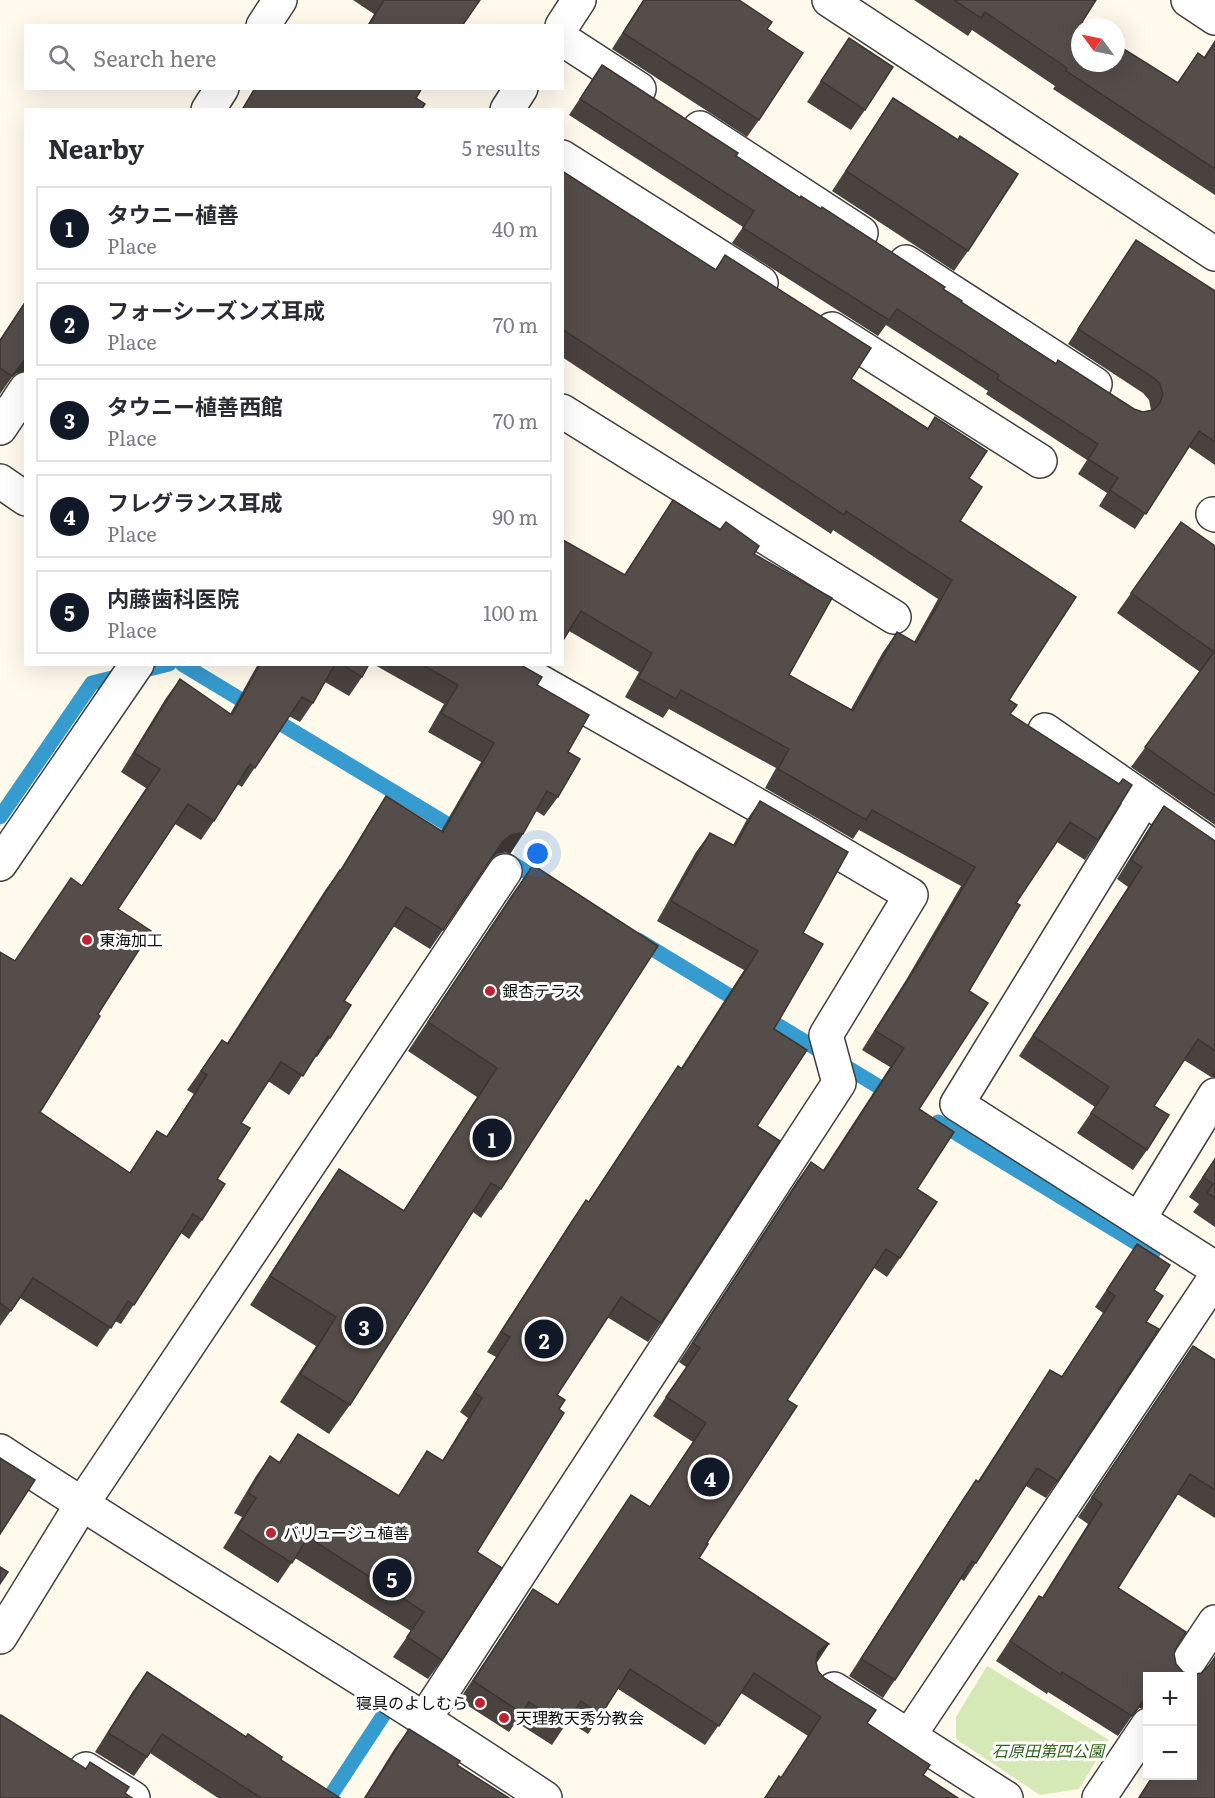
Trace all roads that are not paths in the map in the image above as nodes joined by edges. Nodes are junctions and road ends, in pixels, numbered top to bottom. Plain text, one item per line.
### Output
1 (280, 0) edge
2 (579, 0) edge
3 (829, 0) edge
4 (1188, 0) edge
5 (1215, 18) edge
6 (264, 24) edge
7 (563, 24) edge
8 (564, 40) edge
9 (221, 90) edge
10 (520, 90) edge
11 (209, 108) edge
12 (508, 108) edge
13 (564, 158) edge
14 (1215, 254) edge
15 (781, 296) edge
16 (811, 315) edge
17 (24, 392) edge
18 (1123, 402) edge
19 (564, 412) edge
20 (0, 428) edge
21 (1040, 461) dead end
22 (0, 481) edge
23 (24, 499) edge
24 (894, 617) dead end
25 (136, 666) edge
26 (513, 666) edge
27 (1045, 730) dead end
28 (1144, 799) junction
29 (1215, 848) edge
30 (0, 864) edge
31 (504, 872) dead end
32 (1215, 1095) edge
33 (1139, 1219) junction
34 (1215, 1268) edge
35 (1215, 1278) edge
36 (0, 1450) edge
37 (82, 1504) junction
38 (1215, 1622) edge
39 (0, 1637) edge
40 (1182, 1672) edge
41 (821, 1681) edge
42 (425, 1718) junction
43 (1147, 1726) edge
44 (909, 1736) junction
45 (57, 1751) edge
46 (133, 1798) edge
47 (545, 1798) edge
48 (1006, 1798) edge
49 (1100, 1798) edge

1 - 6 street
2 - 7 street
3 - 14 street
4 - 5 street
8 - 18 street
9 - 11 street
10 - 12 street
13 - 15 street
16 - 21 street
17 - 20 street
19 - 24 street
22 - 23 street
25 - 30 street
26 - 42 street
27 - 28 street
28 - 29 street
28 - 33 street
31 - 37 street
32 - 33 street
33 - 34 street
35 - 44 street
36 - 37 street
37 - 39 street
37 - 42 street
38 - 40 street
41 - 44 street
42 - 47 street
43 - 49 street
44 - 48 street
45 - 46 street

